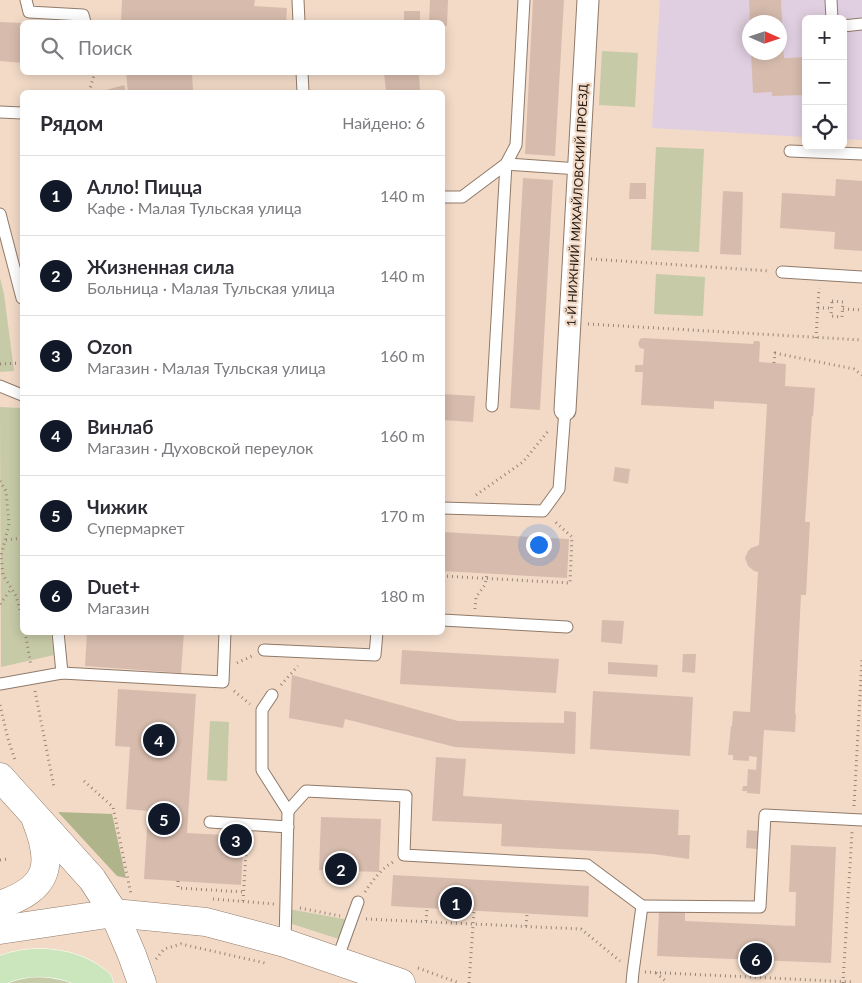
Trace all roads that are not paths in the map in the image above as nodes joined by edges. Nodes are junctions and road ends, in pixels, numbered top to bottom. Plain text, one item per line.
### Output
1 (26, 0) edge
2 (298, 0) edge
3 (524, 0) edge
4 (588, 0) edge
5 (831, 0) edge
6 (832, 15) edge
7 (84, 20) edge
8 (299, 20) edge
9 (862, 24) edge
10 (847, 26) edge
11 (302, 75) edge
12 (303, 90) edge
13 (0, 112) edge
14 (20, 112) edge
15 (790, 150) dead end
16 (862, 154) edge
17 (506, 164) junction
18 (579, 169) junction
19 (445, 197) edge
20 (0, 214) edge
21 (782, 272) road end
22 (862, 277) edge
23 (20, 290) edge
24 (0, 386) edge
25 (20, 394) edge
26 (492, 406) dead end
27 (565, 410) joint
28 (445, 508) edge
29 (445, 620) edge
30 (567, 627) dead end
31 (58, 635) edge
32 (225, 635) edge
33 (377, 635) edge
34 (264, 650) road end
35 (62, 673) junction
36 (0, 684) edge
37 (272, 695) road end
38 (9, 771) edge
39 (288, 811) junction
40 (32, 812) junction
41 (862, 820) edge
42 (210, 822) dead end
43 (288, 828) junction
44 (358, 902) road end
45 (642, 906) junction
46 (0, 907) edge
47 (114, 913) junction
48 (0, 930) edge
49 (285, 943) junction
50 (338, 960) junction
51 (0, 971) edge
52 (148, 972) edge
53 (633, 977) edge
54 (99, 983) edge
55 (402, 983) edge

1 - 7 lane
2 - 8 lane
3 - 17 lane
4 - 18 street, 1-Й НИЖНИЙ МИХАЙЛОВСКИЙ ПРОЕЗД
5 - 6 lane
9 - 10 lane
11 - 12 lane
13 - 14 lane
15 - 16 lane
17 - 18 lane
17 - 19 lane
17 - 26 lane
18 - 27 street, 1-Й НИЖНИЙ МИХАЙЛОВСКИЙ ПРОЕЗД
20 - 23 lane
21 - 22 lane
24 - 25 lane
27 - 28 lane
29 - 30 lane
31 - 35 lane
32 - 35 lane
33 - 34 lane
35 - 36 lane
37 - 39 lane
38 - 40 main road
39 - 43 lane
39 - 45 lane
40 - 46 main road
40 - 47 main road
41 - 45 lane
42 - 43 lane
43 - 49 lane
44 - 50 lane
45 - 53 lane
46 - 47 main road
47 - 48 main road
47 - 49 main road
47 - 52 main road
49 - 50 main road
50 - 55 main road
51 - 54 main road

